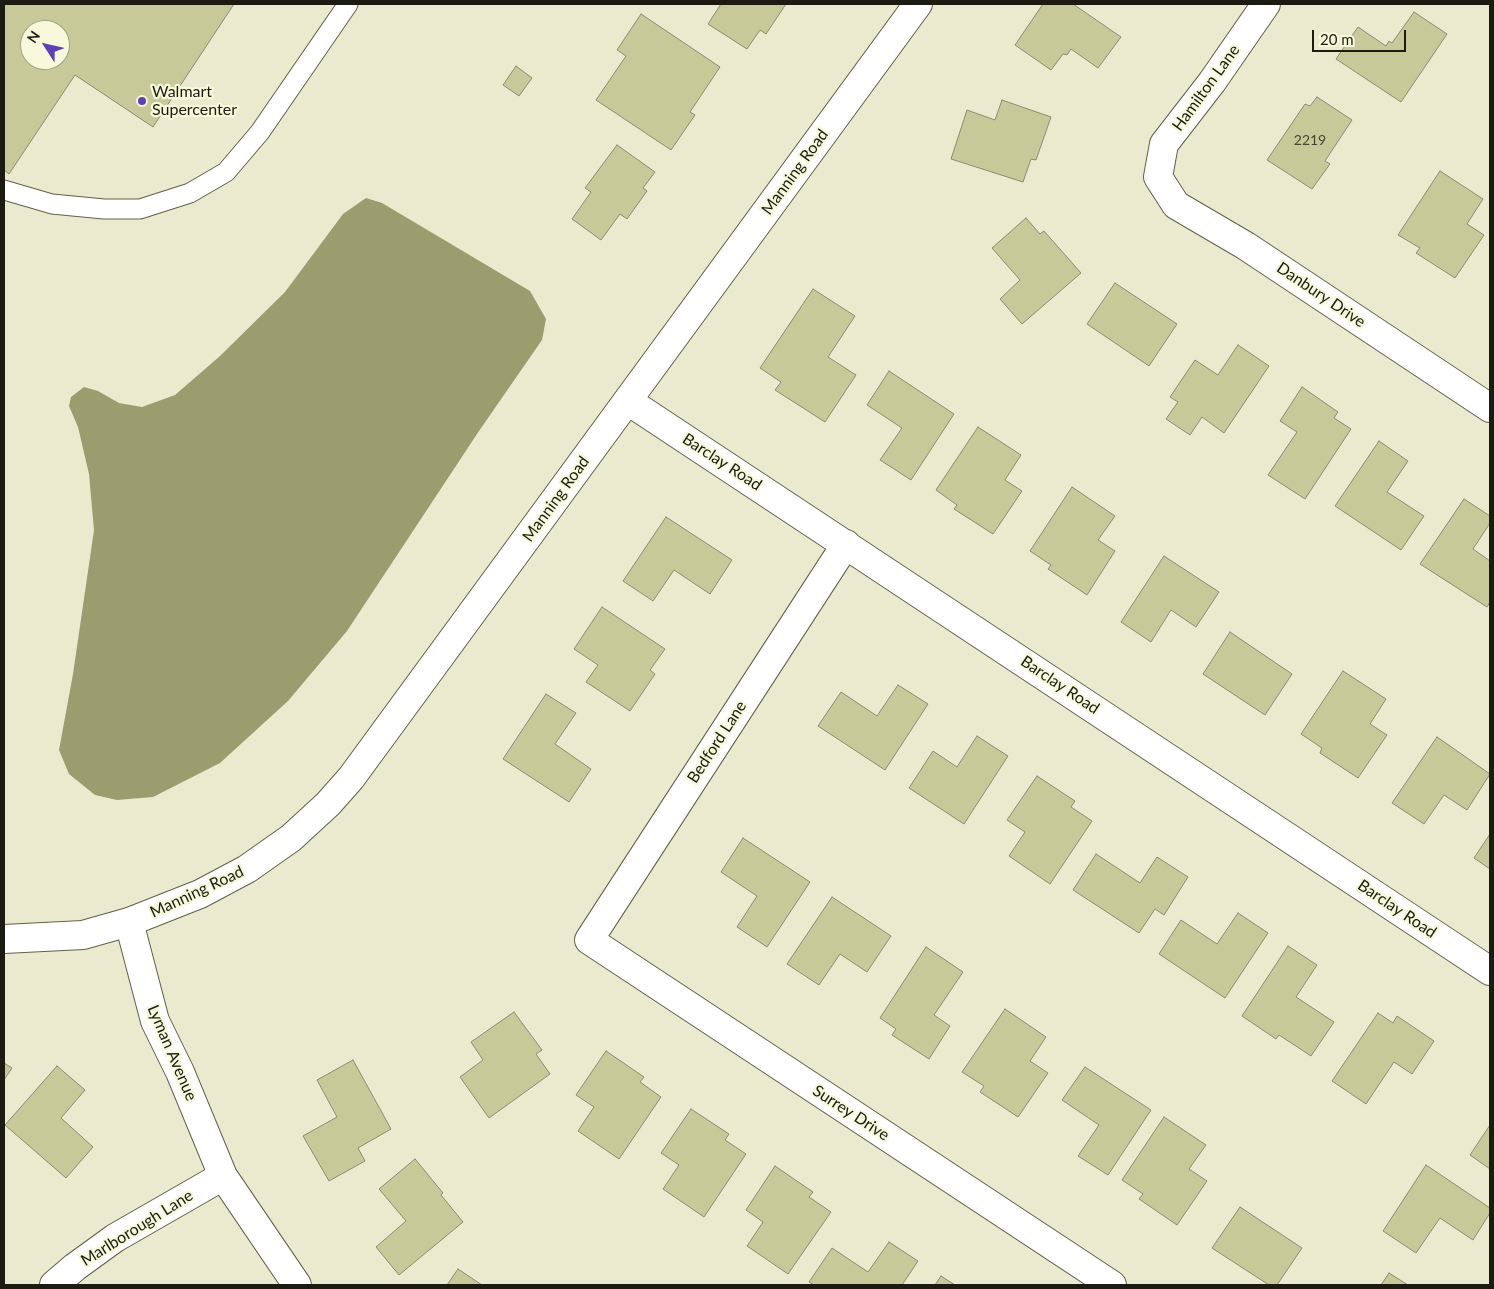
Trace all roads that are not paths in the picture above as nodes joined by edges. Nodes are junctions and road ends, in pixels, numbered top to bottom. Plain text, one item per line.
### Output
1 (348, 4) edge
2 (918, 4) edge
3 (1266, 4) edge
4 (1158, 177) joint
5 (4, 190) edge
6 (628, 401) junction
7 (1490, 408) edge
8 (846, 544) junction
9 (129, 922) junction
10 (4, 940) edge
11 (589, 940) joint
12 (1490, 971) edge
13 (223, 1176) junction
14 (54, 1285) edge
15 (297, 1285) edge
16 (1112, 1285) edge

1 - 5 lane
2 - 6 street, Manning Road
3 - 4 street, Hamilton Lane
4 - 7 street, Danbury Drive
6 - 8 street, Barclay Road
6 - 9 street, Manning Road
8 - 11 street, Bedford Lane
8 - 12 street, Barclay Road
9 - 10 street
9 - 13 street, Lyman Avenue
11 - 16 street, Surrey Drive
13 - 14 street, Marlborough Lane
13 - 15 street, Lyman Avenue

